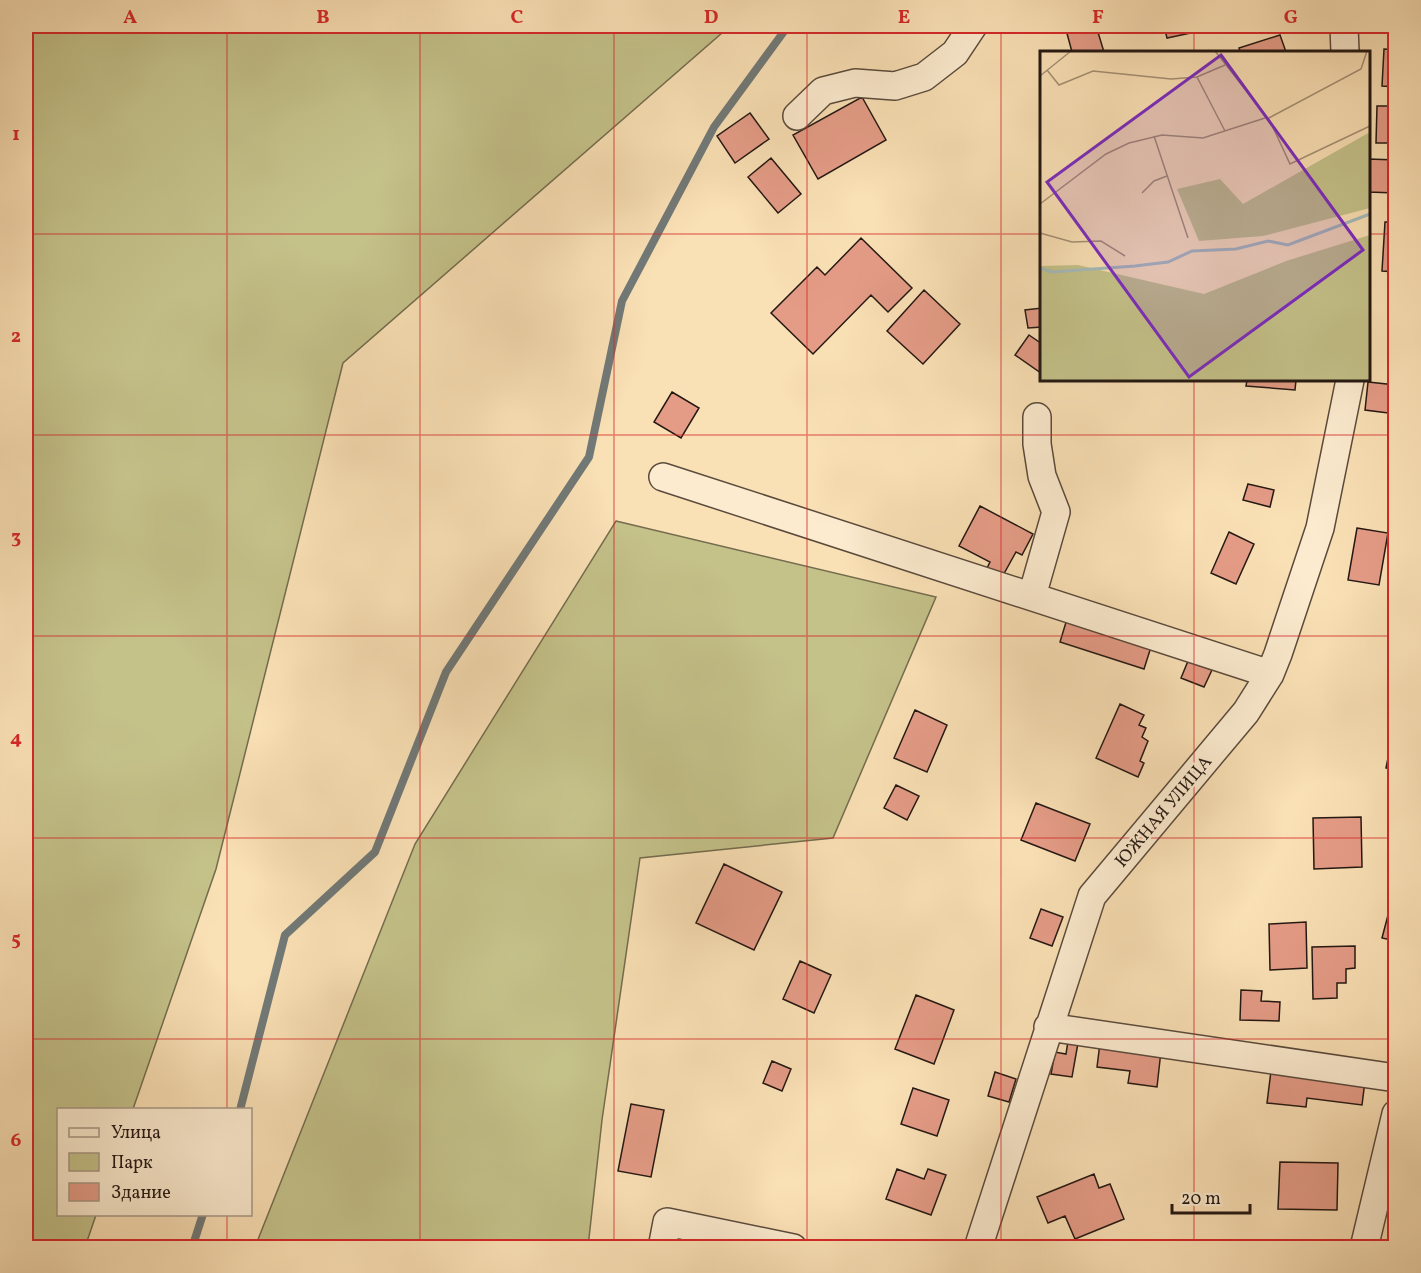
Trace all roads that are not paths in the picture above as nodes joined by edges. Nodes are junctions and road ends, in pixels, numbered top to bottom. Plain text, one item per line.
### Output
1 (973, 26) edge
2 (1344, 26) edge
3 (1345, 51) edge
4 (797, 116) dead end
5 (1350, 381) edge
6 (1037, 417) dead end
7 (663, 477) dead end
8 (1032, 596) junction
9 (1270, 674) junction
10 (1048, 1027) junction
11 (1395, 1078) edge
12 (1395, 1114) edge
13 (664, 1235) edge
14 (793, 1248) edge
15 (978, 1248) edge
16 (1364, 1248) edge

1 - 4 street
2 - 3 street
5 - 9 street, ЮЖНАЯ УЛИЦА
6 - 8 street
7 - 8 street
8 - 9 street
9 - 10 street, ЮЖНАЯ УЛИЦА
10 - 11 street
10 - 15 street, ЮЖНАЯ УЛИЦА
12 - 16 street
13 - 14 street

